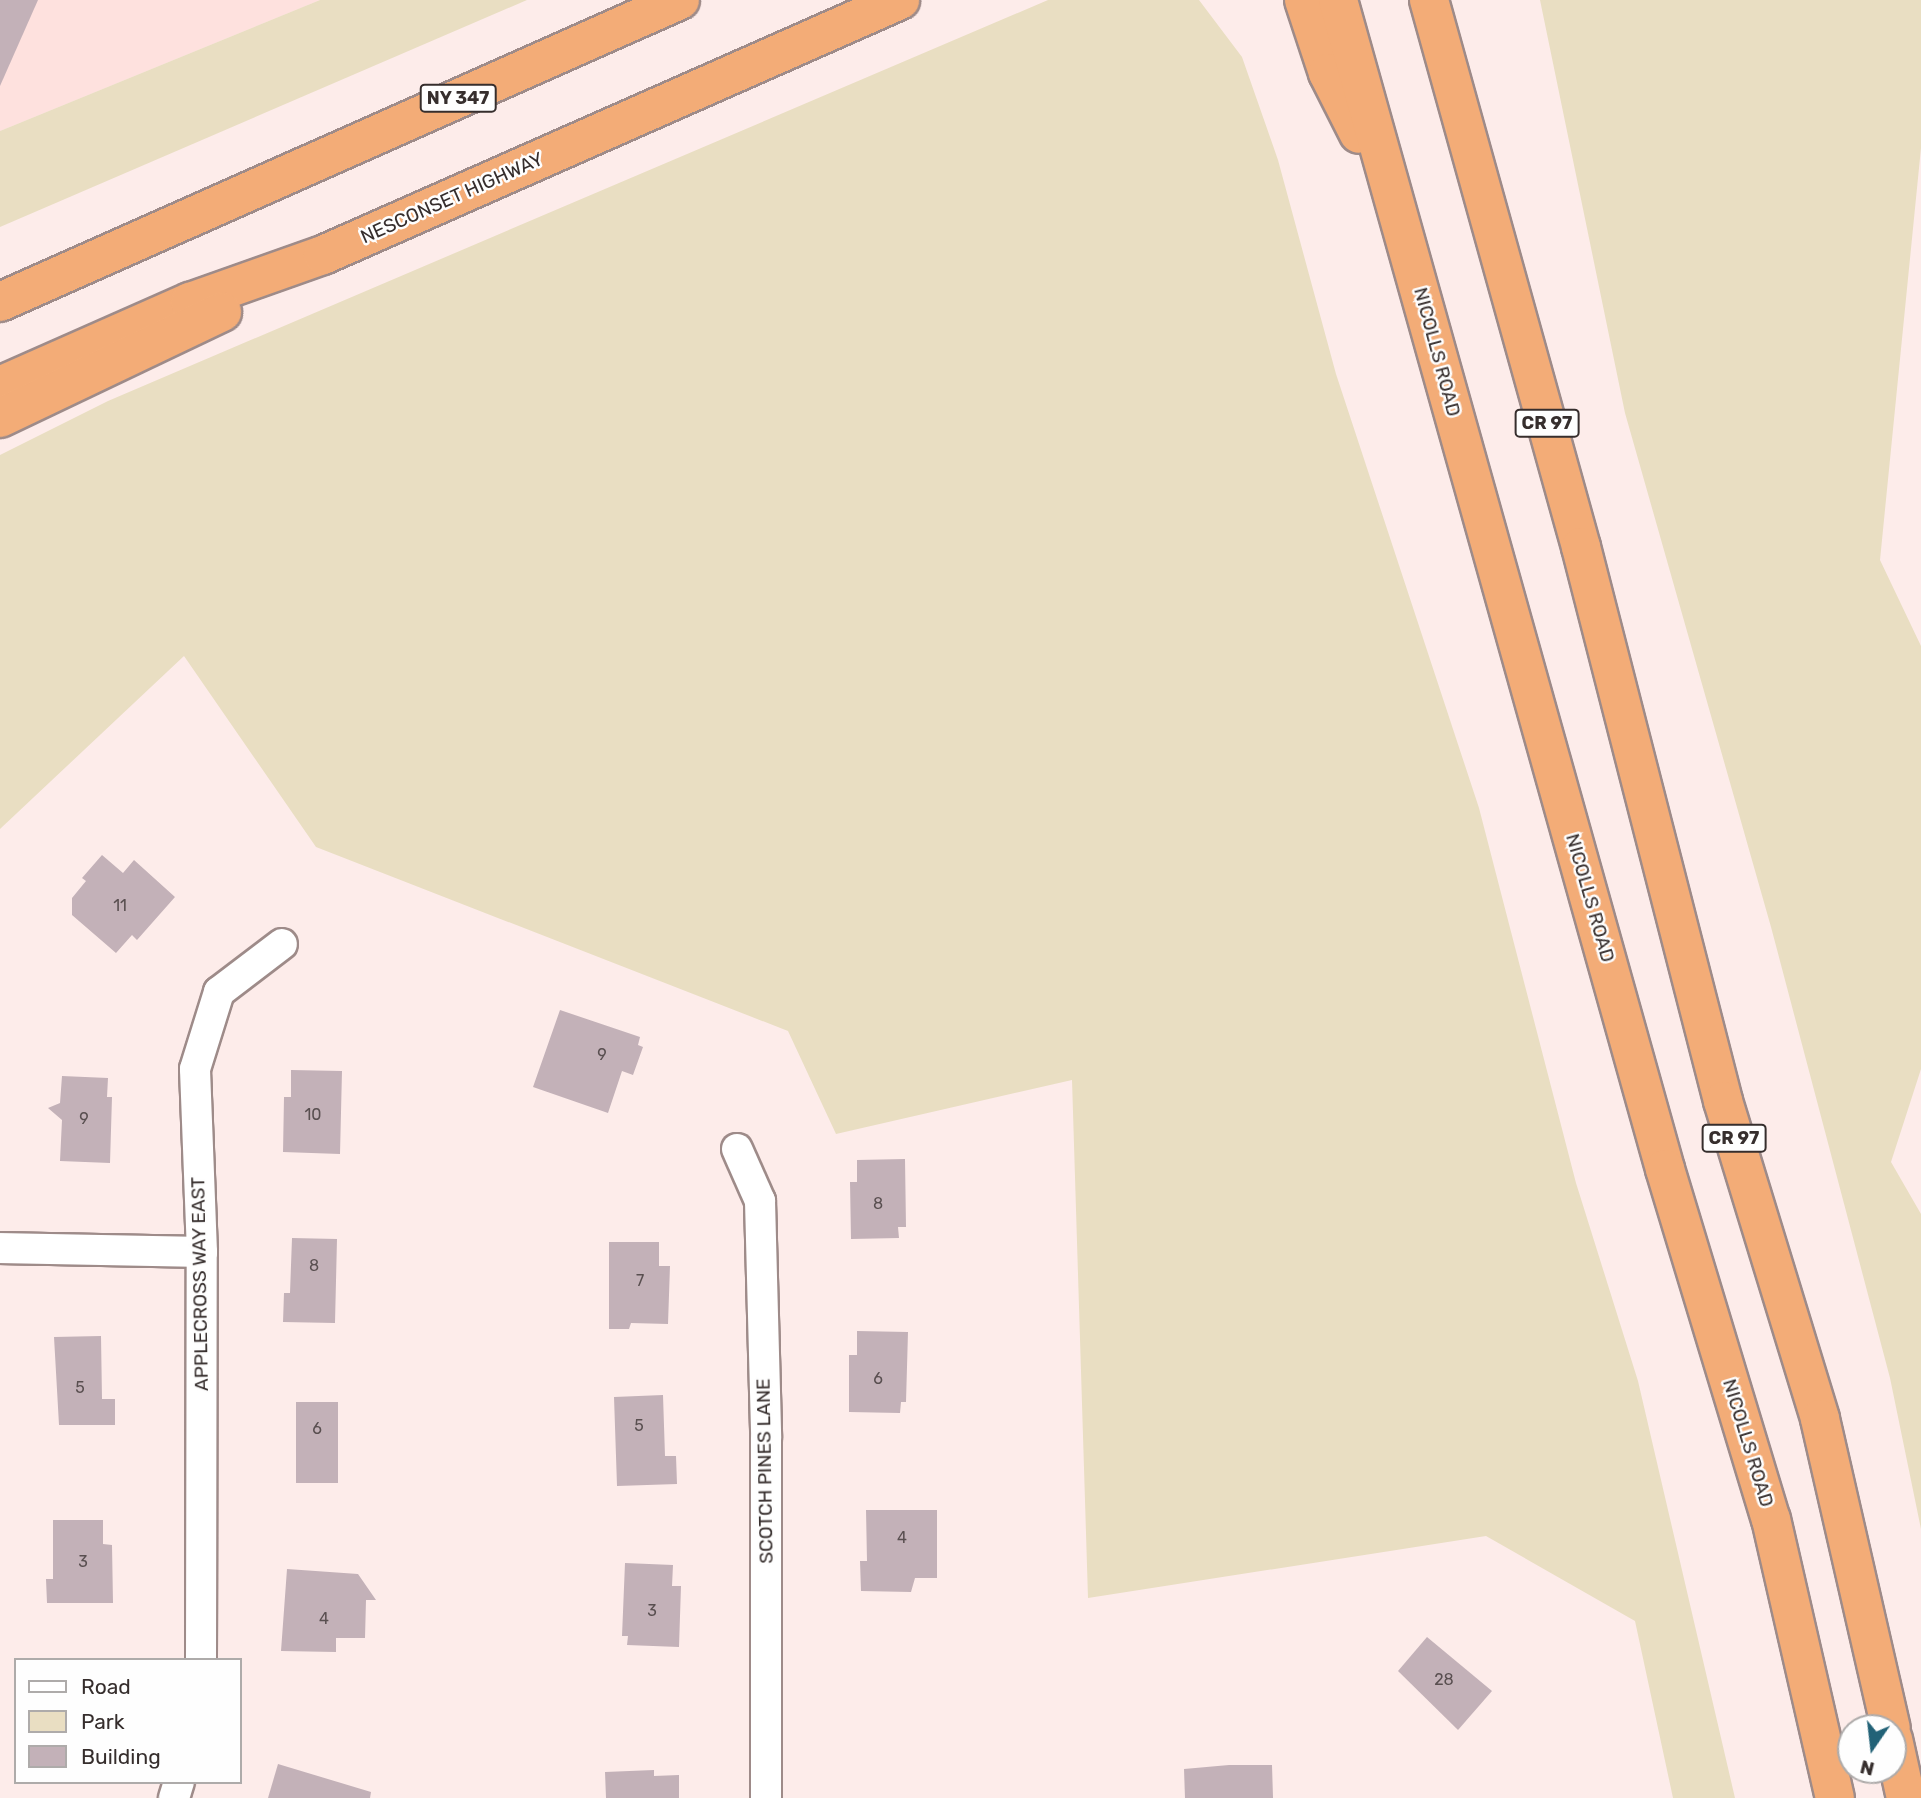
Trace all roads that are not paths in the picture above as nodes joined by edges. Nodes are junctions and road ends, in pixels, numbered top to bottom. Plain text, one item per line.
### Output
1 (680, 0) edge
2 (900, 0) edge
3 (917, 0) edge
4 (1304, 0) edge
5 (1338, 0) edge
6 (1429, 0) edge
7 (1448, 0) edge
8 (849, 22) junction
9 (1462, 116) junction
10 (1399, 214) junction
11 (323, 255) junction
12 (0, 302) edge
13 (0, 386) edge
14 (0, 418) edge
15 (282, 944) dead end
16 (737, 1149) dead end
17 (0, 1248) edge
18 (202, 1252) junction
19 (201, 1658) edge
20 (1888, 1714) edge
21 (766, 1798) edge
22 (1835, 1798) edge

1 - 12 highway, NY 347
2 - 8 highway, NESCONSET HIGHWAY
3 - 8 highway
4 - 10 highway
5 - 10 highway, NICOLLS ROAD
6 - 9 highway, CR 97
7 - 9 highway
8 - 11 highway, NESCONSET HIGHWAY
9 - 20 highway, CR 97
10 - 22 highway, NICOLLS ROAD
11 - 13 highway, NESCONSET HIGHWAY
11 - 14 highway
15 - 18 street, APPLECROSS WAY EAST
16 - 21 street, SCOTCH PINES LANE
17 - 18 street
18 - 19 street, APPLECROSS WAY EAST

